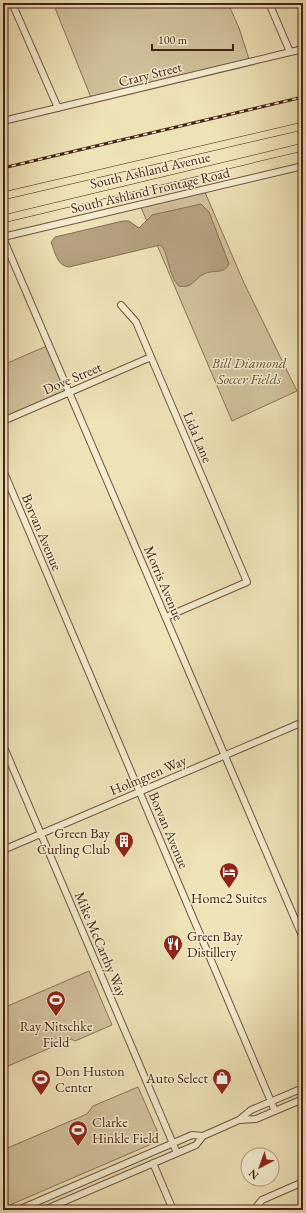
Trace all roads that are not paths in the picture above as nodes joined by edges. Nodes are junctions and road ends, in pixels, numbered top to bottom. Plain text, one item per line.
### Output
1 (12, 3) edge
2 (269, 3) edge
3 (303, 49) edge
4 (290, 52) junction
5 (58, 108) junction
6 (3, 121) edge
7 (303, 126) edge
8 (303, 147) edge
9 (303, 166) edge
10 (3, 196) edge
11 (3, 219) edge
12 (3, 237) edge
13 (121, 305) dead end
14 (151, 357) junction
15 (70, 392) junction
16 (3, 421) edge
17 (3, 470) edge
18 (166, 617) junction
19 (303, 722) edge
20 (3, 745) edge
21 (225, 755) junction
22 (140, 792) junction
23 (41, 834) junction
24 (3, 850) edge
25 (303, 938) edge
26 (303, 1088) edge
27 (303, 1099) edge
28 (271, 1101) junction
29 (275, 1111) junction
30 (239, 1120) junction
31 (203, 1136) junction
32 (172, 1144) junction
33 (176, 1153) junction
34 (153, 1163) junction
35 (303, 1182) edge
36 (256, 1208) edge
37 (18, 1210) edge
38 (44, 1210) edge
39 (173, 1210) edge

1 - 5 street
2 - 4 street
3 - 4 street, Crary Street
4 - 5 street, Crary Street
5 - 6 street, Crary Street
7 - 10 main road, South Ashland Avenue
8 - 11 main road, South Ashland Avenue
9 - 12 street, South Ashland Frontage Road
12 - 15 street, Morris Avenue
13 - 14 street, Lida Lane
14 - 15 street, Dove Street
14 - 18 street, Lida Lane
15 - 16 street, Dove Street
15 - 18 street, Morris Avenue
17 - 22 street, Borvan Avenue
18 - 21 street, Morris Avenue
19 - 21 street, Holmgren Way
20 - 23 street, Mike McCarthy Way
21 - 22 street, Holmgren Way
21 - 25 street, Morris Avenue
22 - 23 street, Holmgren Way
22 - 28 street, Borvan Avenue
23 - 24 street, Holmgren Way
23 - 32 street, Mike McCarthy Way
26 - 28 street
27 - 29 street
28 - 29 street, Borvan Avenue
28 - 30 street
29 - 30 street
30 - 31 street
31 - 32 street
31 - 33 street
32 - 33 street, Mike McCarthy Way
32 - 37 street
33 - 34 street
34 - 38 street
34 - 39 street
35 - 36 street

